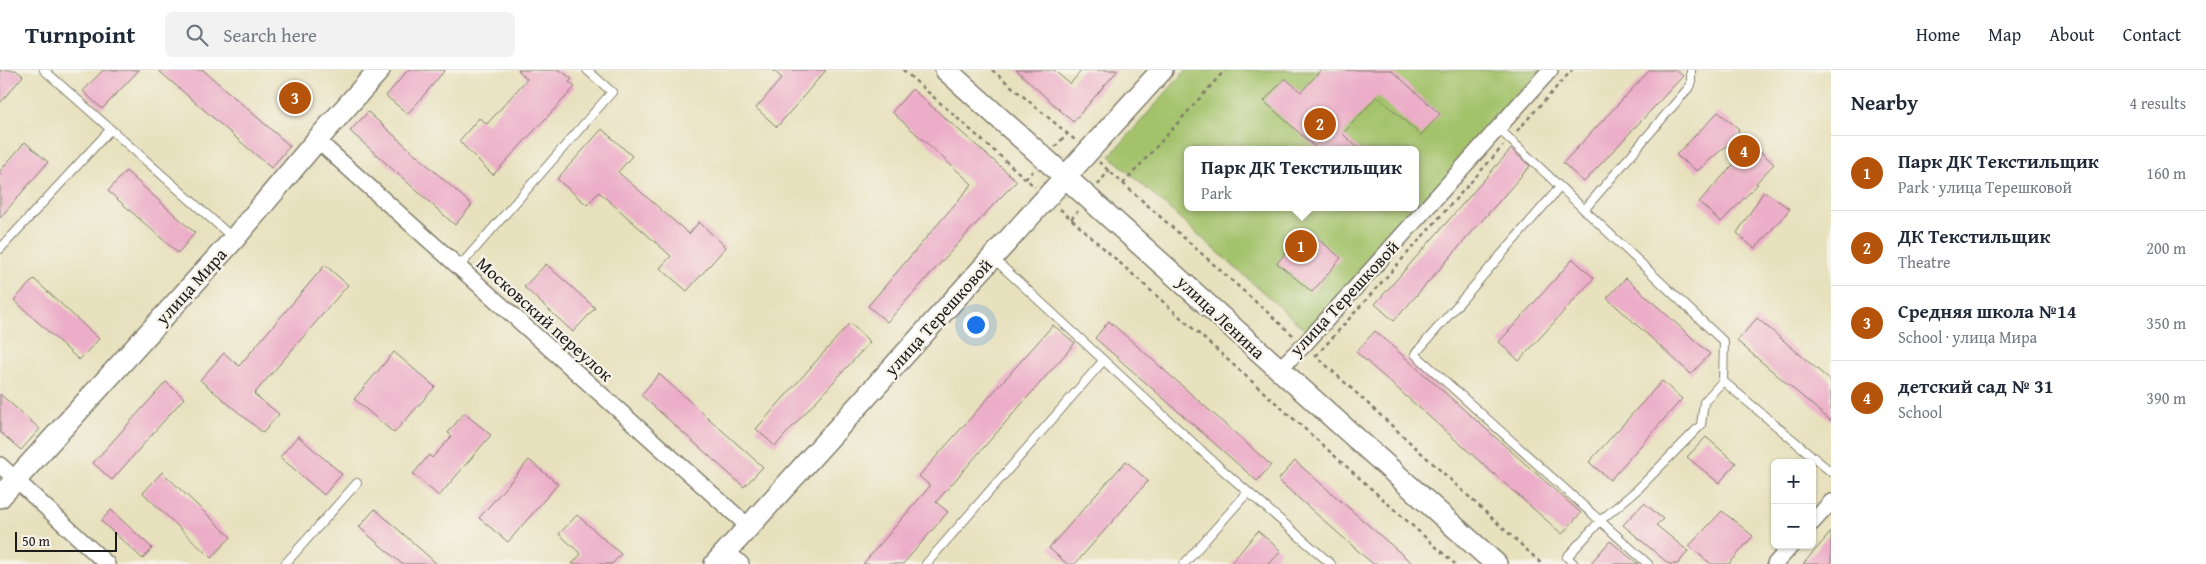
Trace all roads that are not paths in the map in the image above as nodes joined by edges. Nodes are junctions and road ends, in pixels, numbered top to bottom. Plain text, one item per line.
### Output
1 (44, 70) edge
2 (379, 70) edge
3 (587, 70) edge
4 (946, 70) edge
5 (1162, 70) edge
6 (1550, 70) edge
7 (1691, 70) edge
8 (1498, 128) junction
9 (110, 130) junction
10 (316, 140) junction
11 (1066, 177) junction
12 (1560, 187) junction
13 (1584, 210) junction
14 (234, 239) junction
15 (0, 249) edge
16 (992, 258) junction
17 (459, 268) junction
18 (1103, 361) junction
19 (1278, 370) junction
20 (1723, 381) junction
21 (0, 465) edge
22 (1831, 472) edge
23 (16, 479) junction
24 (357, 483) dead end
25 (1248, 492) junction
26 (0, 497) edge
27 (1831, 502) edge
28 (1816, 519) edge
29 (1601, 520) junction
30 (748, 526) junction
31 (1789, 549) edge
32 (727, 560) edge
33 (1321, 561) edge
34 (107, 564) edge
35 (285, 564) edge
36 (926, 564) edge
37 (1184, 564) edge
38 (1330, 564) edge
39 (1496, 564) edge
40 (1574, 564) edge
41 (1648, 564) edge
42 (1776, 564) edge

1 - 9 lane
2 - 10 street, улица Мира
3 - 17 lane
4 - 11 street, улица Ленина
5 - 11 street, улица Терешковой
6 - 8 street, улица Терешковой
7 - 13 lane
8 - 12 lane
8 - 19 street, улица Терешковой
9 - 14 lane
9 - 15 lane
10 - 14 street, улица Мира
10 - 17 street, Московский переулок
11 - 16 street, улица Терешковой
11 - 19 street, улица Ленина
12 - 13 lane
12 - 29 lane
13 - 20 lane
14 - 23 street, улица Мира
16 - 18 lane
16 - 30 street, улица Терешковой
17 - 30 street, Московский переулок
18 - 25 lane
18 - 36 lane
19 - 39 street, улица Ленина
20 - 22 lane
20 - 29 lane
21 - 23 street
23 - 26 street, улица Мира
23 - 34 street
24 - 35 lane
25 - 33 lane
25 - 37 lane
27 - 28 street
29 - 40 lane
29 - 41 lane
30 - 32 street, улица Терешковой
31 - 42 street
33 - 38 lane

